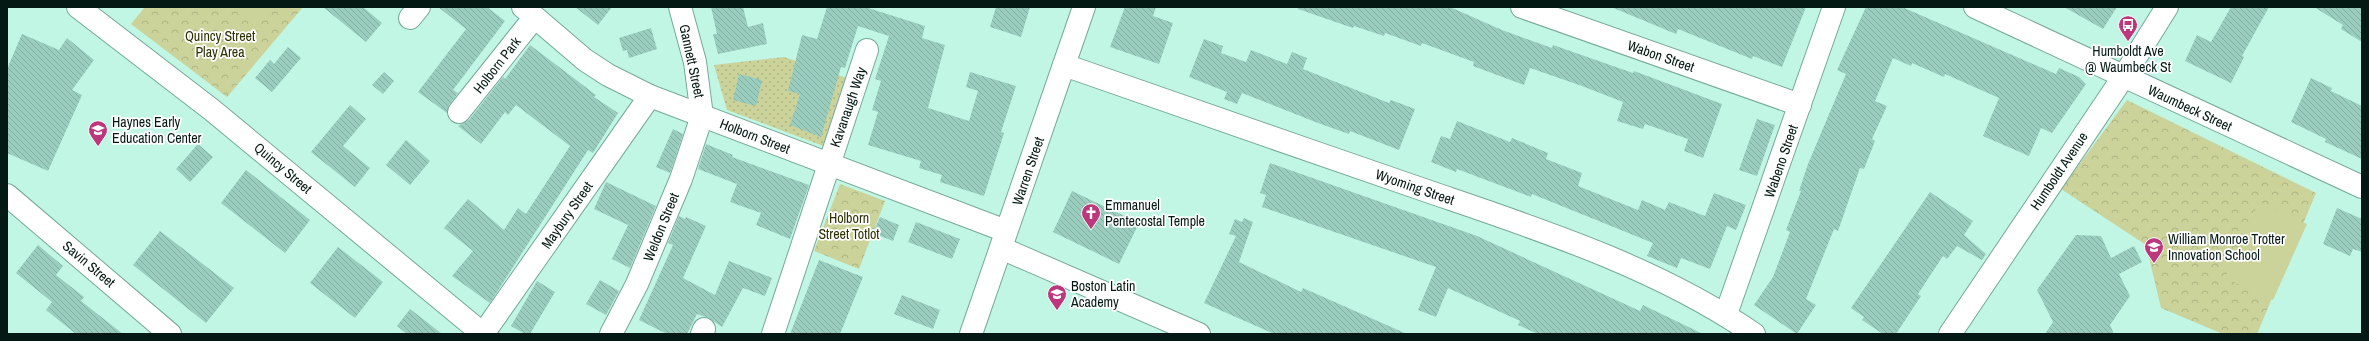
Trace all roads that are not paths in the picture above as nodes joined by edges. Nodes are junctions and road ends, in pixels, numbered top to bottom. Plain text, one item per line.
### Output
1 (78, 7) edge
2 (680, 7) edge
3 (1084, 7) edge
4 (1522, 7) edge
5 (1834, 7) edge
6 (1975, 7) edge
7 (2167, 7) edge
8 (528, 12) edge
9 (867, 50) dead end
10 (1064, 65) junction
11 (2124, 76) junction
12 (650, 96) junction
13 (1800, 105) junction
14 (459, 112) dead end
15 (702, 116) junction
16 (828, 164) junction
17 (2362, 187) edge
18 (7, 194) edge
19 (1004, 239) junction
20 (1726, 314) junction
21 (170, 334) edge
22 (483, 334) edge
23 (611, 334) edge
24 (773, 334) edge
25 (971, 334) edge
26 (1199, 334) edge
27 (1754, 334) edge
28 (1950, 334) edge

1 - 22 street, Quincy Street
2 - 15 street, Gannett Street
3 - 10 street, Warren Street
4 - 13 street, Wabon Street
5 - 13 street, Wabeno Street
6 - 11 street, Waumbeck Street
7 - 11 street, Humboldt Avenue
8 - 12 street, Holborn Street
8 - 14 street, Holborn Park
9 - 16 street, Kavanaugh Way
10 - 19 street, Warren Street
10 - 20 street, Wyoming Street
11 - 17 street, Waumbeck Street
11 - 28 street, Humboldt Avenue
12 - 15 street, Holborn Street
12 - 22 street, Maybury Street
13 - 20 street, Wabeno Street
15 - 16 street, Holborn Street
15 - 23 street, Weldon Street
16 - 19 street, Holborn Street
16 - 24 street, Kavanaugh Way
18 - 21 street, Savin Street
19 - 25 street, Warren Street
19 - 26 street, Holborn Street
20 - 27 street, Wyoming Street

